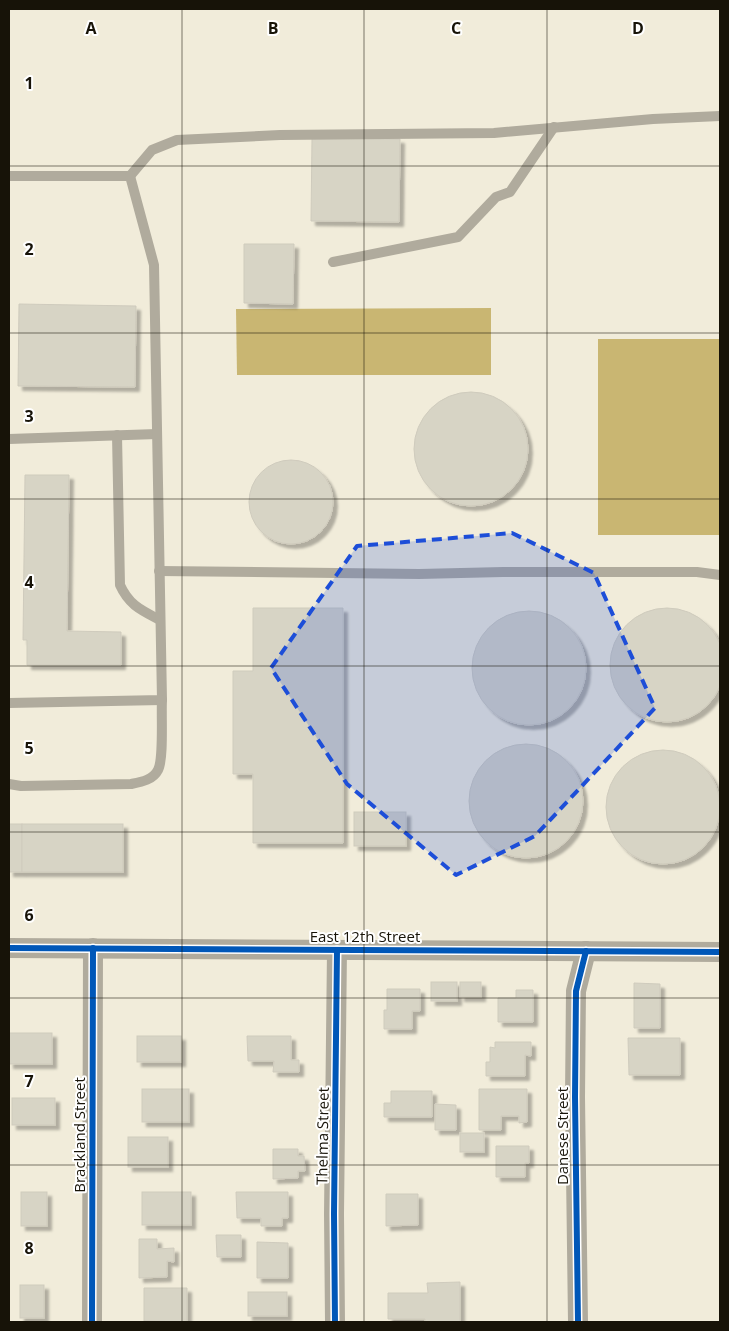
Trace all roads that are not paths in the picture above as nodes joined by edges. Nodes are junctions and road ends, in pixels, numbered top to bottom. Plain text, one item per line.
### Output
1 (720, 116) edge
2 (554, 127) junction
3 (9, 176) edge
4 (130, 176) junction
5 (333, 262) dead end
6 (157, 434) junction
7 (117, 435) junction
8 (9, 439) edge
9 (159, 571) junction
10 (720, 575) edge
11 (160, 620) junction
12 (162, 700) junction
13 (9, 703) edge
14 (9, 784) edge
15 (9, 948) edge
16 (92, 948) junction
17 (337, 950) junction
18 (586, 951) junction
19 (720, 952) edge
20 (92, 1322) edge
21 (335, 1322) edge
22 (578, 1322) edge

1 - 2 lane
2 - 4 lane
2 - 5 lane
3 - 4 lane
4 - 6 lane
6 - 7 lane
6 - 9 lane
7 - 8 lane
7 - 11 lane
9 - 10 lane
9 - 11 lane
11 - 12 lane
12 - 13 lane
12 - 14 lane
15 - 16 street, East 12th Street
16 - 17 street, East 12th Street
16 - 20 street, Brackland Street
17 - 18 street, East 12th Street
17 - 21 street, Thelma Street
18 - 19 street, East 12th Street
18 - 22 street, Danese Street

